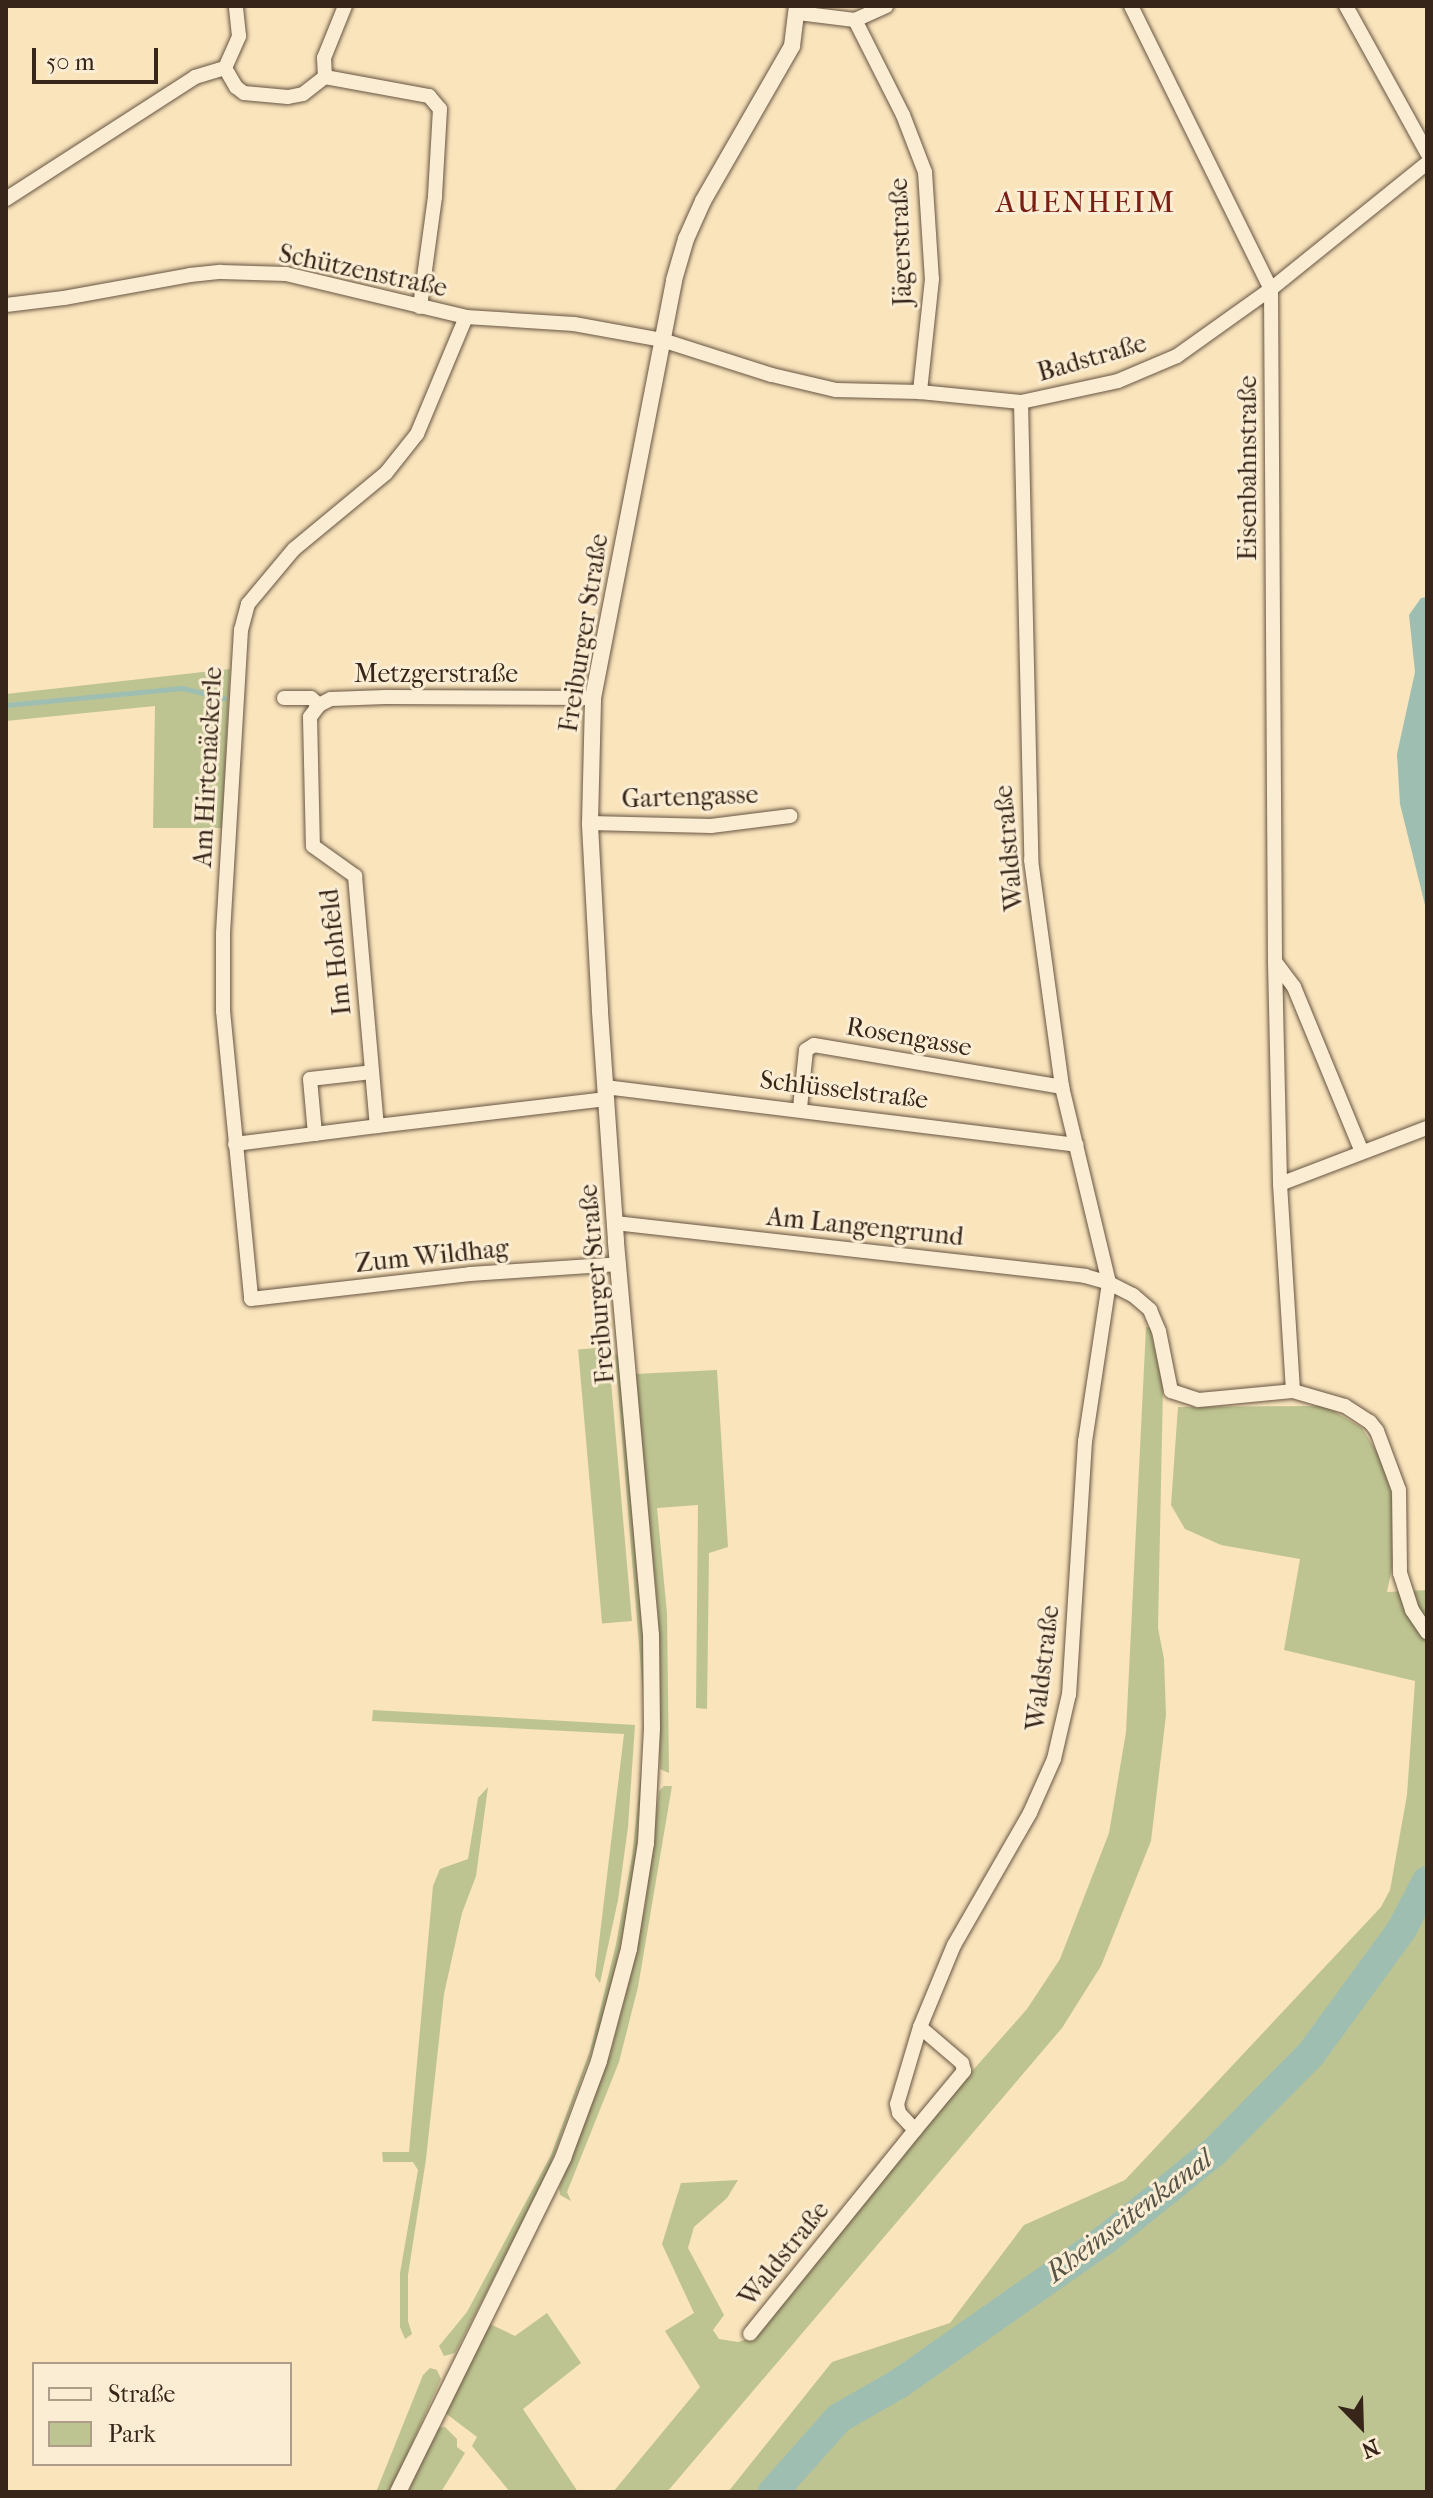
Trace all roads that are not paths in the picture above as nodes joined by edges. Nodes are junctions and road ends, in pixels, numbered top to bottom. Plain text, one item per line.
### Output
1 (236, 6) edge
2 (345, 6) edge
3 (886, 6) edge
4 (1131, 6) edge
5 (1346, 6) edge
6 (797, 10) edge
7 (855, 20) junction
8 (225, 68) junction
9 (325, 77) junction
10 (1427, 153) edge
11 (1427, 163) edge
12 (6, 199) edge
13 (1271, 289) junction
14 (6, 305) edge
15 (420, 307) junction
16 (466, 317) junction
17 (662, 340) junction
18 (920, 392) junction
19 (1021, 402) junction
20 (284, 698) dead end
21 (593, 698) junction
22 (319, 705) junction
23 (790, 816) dead end
24 (590, 823) junction
25 (1275, 962) junction
26 (372, 1072) junction
27 (1062, 1087) junction
28 (605, 1093) junction
29 (800, 1108) junction
30 (377, 1126) junction
31 (1427, 1128) edge
32 (315, 1134) junction
33 (235, 1144) junction
34 (1076, 1145) junction
35 (1362, 1152) junction
36 (1280, 1184) junction
37 (615, 1223) junction
38 (619, 1264) junction
39 (1109, 1283) junction
40 (251, 1299) joint
41 (1293, 1391) junction
42 (1427, 1632) edge
43 (920, 2027) junction
44 (915, 2130) junction
45 (750, 2334) dead end
46 (398, 2492) edge

1 - 8 street
2 - 9 street
3 - 7 street
4 - 13 street, Eisenbahnstraße
5 - 10 street
6 - 7 street
6 - 17 street, Freiburger Straße
7 - 18 street, Jägerstraße
8 - 9 street
8 - 12 street
9 - 15 street
11 - 13 street, Badstraße
13 - 19 street, Badstraße
13 - 25 street, Eisenbahnstraße
14 - 15 street, Schützenstraße
15 - 16 street, Schützenstraße
16 - 17 street, Schützenstraße
16 - 33 street, Am Hirtenäckerle
17 - 18 street, Badstraße
17 - 21 street, Freiburger Straße
18 - 19 street, Badstraße
19 - 27 street, Waldstraße
20 - 22 street, Metzgerstraße
21 - 22 street, Metzgerstraße
21 - 24 street, Freiburger Straße
22 - 26 street, Im Hohfeld
23 - 24 street, Gartengasse
24 - 28 street, Freiburger Straße
25 - 35 street
25 - 36 street, Eisenbahnstraße
26 - 30 street, Im Hohfeld
26 - 32 street
27 - 29 street, Rosengasse
27 - 34 street, Waldstraße
28 - 29 street, Schlüsselstraße
28 - 30 street
28 - 37 street, Freiburger Straße
29 - 34 street, Schlüsselstraße
30 - 32 street
31 - 35 street
32 - 33 street
33 - 40 street, Am Hirtenäckerle
34 - 39 street, Waldstraße
35 - 36 street
36 - 41 street, Eisenbahnstraße
37 - 38 street, Freiburger Straße
37 - 39 street, Am Langengrund
38 - 40 street, Zum Wildhag
38 - 46 street, Freiburger Straße
39 - 41 street
39 - 43 street, Waldstraße
41 - 42 street
43 - 44 street, Waldstraße
43 - 44 street, Waldstraße
44 - 45 street, Waldstraße

